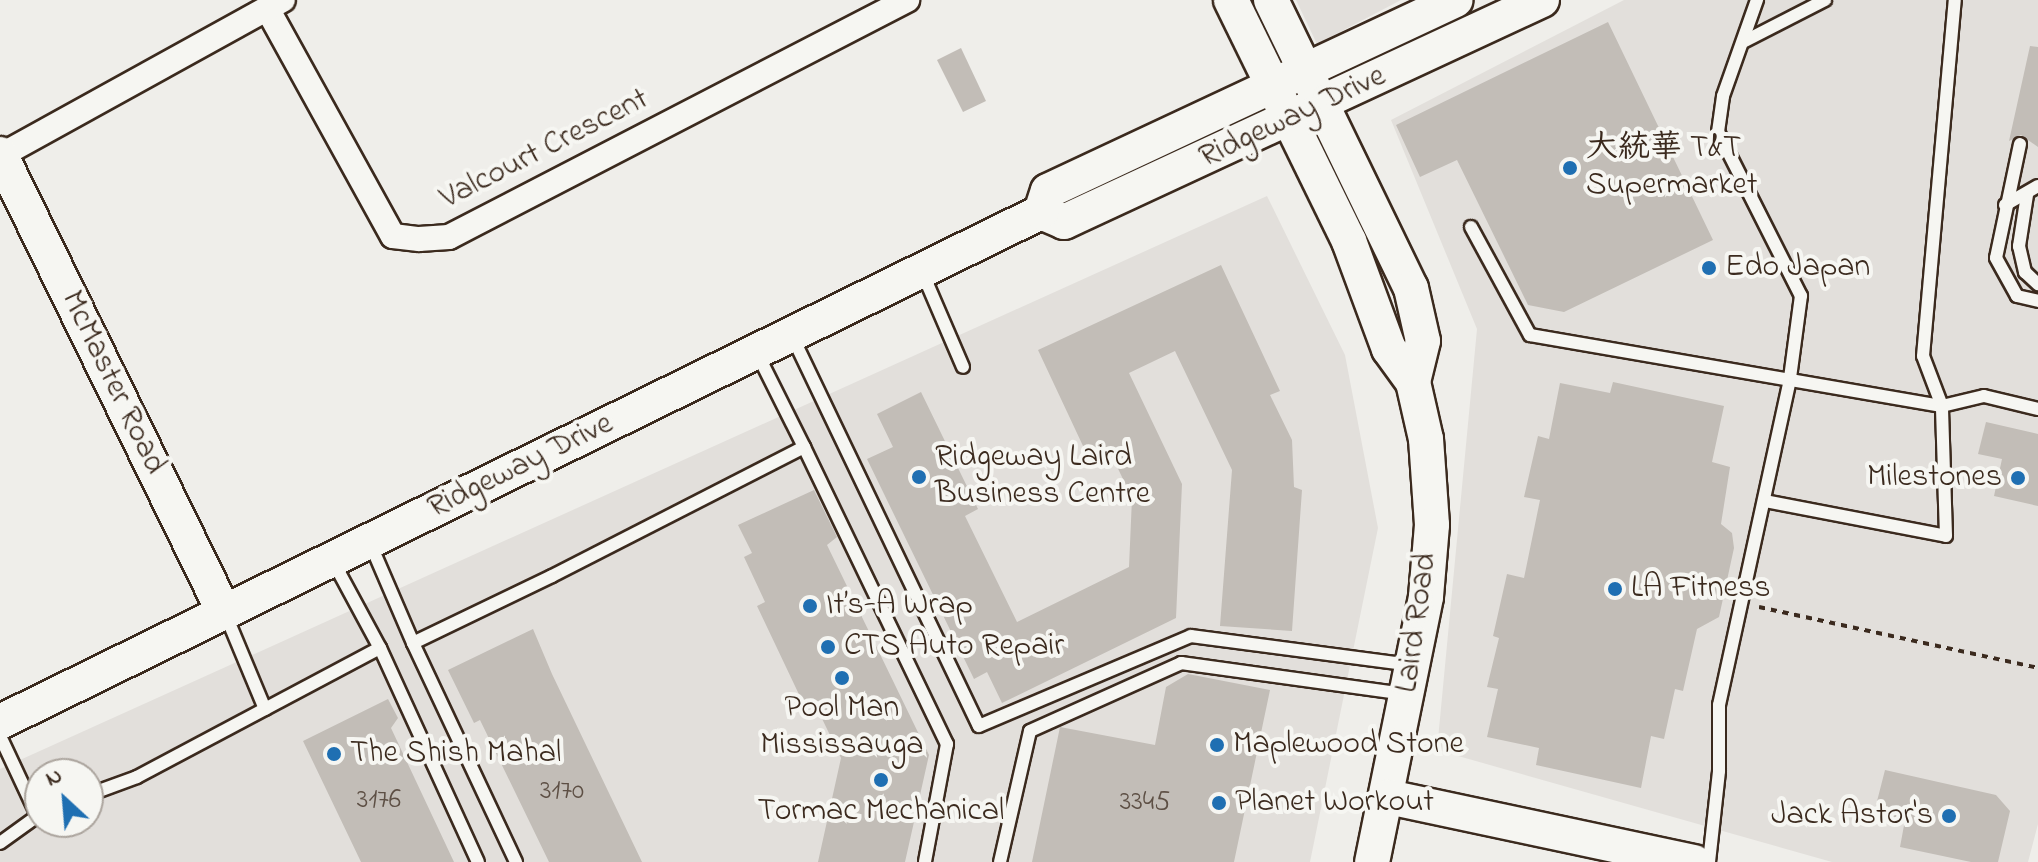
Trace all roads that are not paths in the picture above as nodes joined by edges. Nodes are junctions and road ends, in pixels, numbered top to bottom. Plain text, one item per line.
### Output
1 (907, 0) edge
2 (1231, 0) edge
3 (1271, 0) edge
4 (1455, 0) edge
5 (1542, 0) edge
6 (1757, 0) edge
7 (1825, 0) edge
8 (1955, 0) edge
9 (275, 5) edge
10 (1745, 41) junction
11 (1307, 70) junction
12 (1273, 86) junction
13 (1324, 104) junction
14 (1290, 119) junction
15 (2020, 144) dead end
16 (0, 155) edge
17 (2038, 186) edge
18 (2027, 195) junction
19 (2005, 205) junction
20 (1041, 212) junction
21 (1471, 227) dead end
22 (922, 271) junction
23 (2038, 284) edge
24 (2038, 301) edge
25 (792, 335) junction
26 (757, 352) junction
27 (963, 367) dead end
28 (1790, 378) junction
29 (1413, 382) junction
30 (1942, 406) junction
31 (2038, 409) edge
32 (804, 447) junction
33 (1765, 501) junction
34 (369, 542) junction
35 (332, 560) junction
36 (224, 612) junction
37 (413, 643) junction
38 (380, 648) junction
39 (1411, 680) junction
40 (265, 709) junction
41 (0, 722) edge
42 (0, 736) edge
43 (24, 784) edge
44 (104, 789) edge
45 (1388, 797) junction
46 (24, 825) edge
47 (0, 843) edge
48 (478, 862) edge
49 (516, 862) edge
50 (925, 862) edge
51 (1000, 862) edge
52 (1372, 862) edge
53 (1694, 862) edge
54 (1709, 862) edge

1 - 9 street, Valcourt Crescent
2 - 12 street, Laird Road
3 - 11 street, Laird Road
4 - 11 street, Ridgeway Drive
5 - 13 street, Ridgeway Drive
6 - 10 lane
7 - 10 lane
8 - 30 lane
9 - 16 street
10 - 28 lane
11 - 12 street, Ridgeway Drive
11 - 13 street, Laird Road
12 - 14 street, Laird Road
12 - 20 street, Ridgeway Drive
13 - 14 street, Ridgeway Drive
13 - 29 street, Laird Road
14 - 20 street, Ridgeway Drive
14 - 29 street, Laird Road
15 - 19 lane
16 - 36 street, McMaster Road
17 - 18 lane
18 - 19 lane
18 - 23 lane
19 - 24 lane
20 - 22 street, Ridgeway Drive
21 - 28 lane
22 - 25 street, Ridgeway Drive
22 - 27 lane
25 - 26 street, Ridgeway Drive
25 - 39 lane
26 - 32 lane
26 - 34 street, Ridgeway Drive
28 - 30 lane
28 - 33 lane
29 - 39 street, Laird Road
30 - 31 lane
30 - 33 lane
32 - 37 lane
32 - 50 lane
33 - 54 lane
34 - 35 street, Ridgeway Drive
34 - 37 lane
35 - 36 street, Ridgeway Drive
35 - 38 lane
36 - 40 lane
36 - 41 street, Ridgeway Drive
37 - 49 lane
38 - 40 lane
38 - 48 lane
39 - 45 street, Laird Road
39 - 51 lane
40 - 44 lane
42 - 43 lane
45 - 52 street, Laird Road
45 - 53 street
46 - 47 lane

